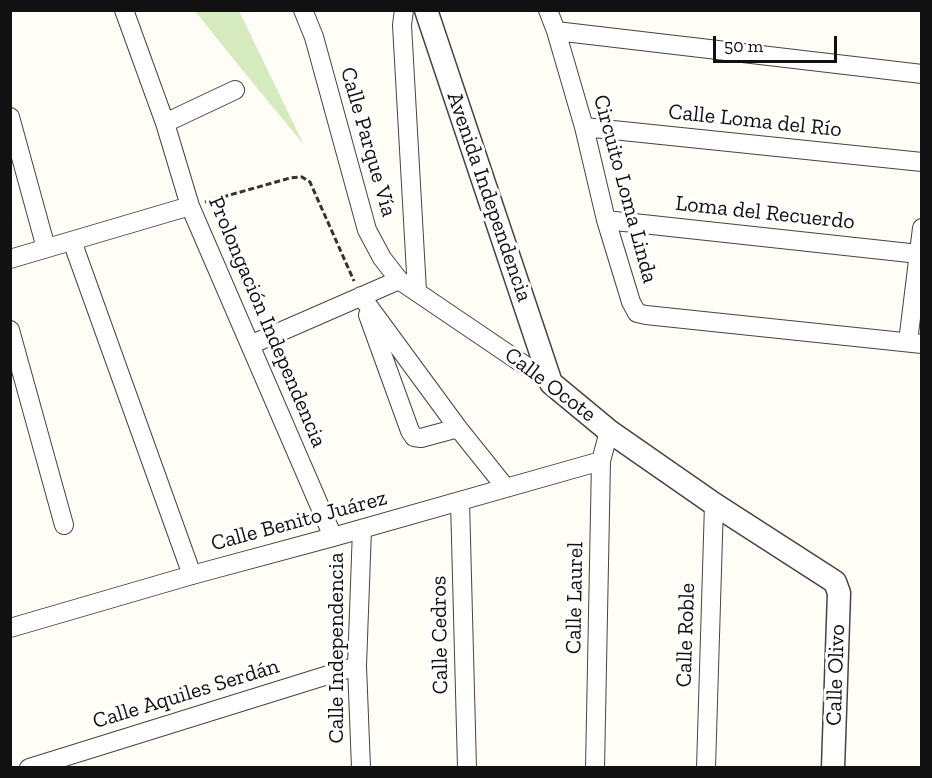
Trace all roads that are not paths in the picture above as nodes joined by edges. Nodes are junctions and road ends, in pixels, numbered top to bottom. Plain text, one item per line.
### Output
1 (124, 10) edge
2 (303, 10) edge
3 (404, 10) edge
4 (426, 10) edge
5 (548, 10) edge
6 (556, 31) junction
7 (921, 74) edge
8 (235, 90) dead end
9 (10, 117) edge
10 (165, 123) junction
11 (584, 127) junction
12 (921, 162) edge
13 (190, 206) junction
14 (606, 220) junction
15 (921, 228) edge
16 (72, 241) junction
17 (46, 248) junction
18 (918, 254) junction
19 (10, 259) edge
20 (399, 280) junction
21 (417, 291) junction
22 (361, 296) junction
23 (10, 330) edge
24 (915, 343) edge
25 (250, 345) junction
26 (552, 383) junction
27 (458, 428) junction
28 (609, 431) junction
29 (601, 461) junction
30 (506, 488) junction
31 (460, 501) junction
32 (714, 504) junction
33 (64, 525) dead end
34 (362, 529) junction
35 (333, 537) junction
36 (192, 575) junction
37 (835, 582) joint
38 (10, 628) edge
39 (357, 666) junction
40 (29, 768) edge
41 (361, 768) edge
42 (467, 768) edge
43 (595, 768) edge
44 (706, 768) edge
45 (833, 768) edge

1 - 10 street, Prolongación Independencia
2 - 20 street, Calle Parque Vía
3 - 21 street
4 - 26 street, Avenida Independencia
5 - 6 street, Circuito Loma Linda
6 - 7 street
6 - 11 street, Circuito Loma Linda
8 - 10 street
9 - 17 street
10 - 13 street, Prolongación Independencia
11 - 12 street, Calle Loma del Río
11 - 14 street, Circuito Loma Linda
13 - 16 street
13 - 25 street, Prolongación Independencia
14 - 18 street, Loma del Recuerdo
14 - 24 street, Circuito Loma Linda
15 - 18 street
16 - 17 street
16 - 36 street
17 - 19 street
18 - 24 street
20 - 21 street, Calle Ocote
20 - 22 street
21 - 26 street, Calle Ocote
22 - 25 street
22 - 27 street
22 - 27 street
23 - 33 street
25 - 35 street, Prolongación Independencia
26 - 28 street, Calle Ocote
27 - 30 street
28 - 29 street, Calle Laurel
28 - 32 street, Calle Ocote
29 - 30 street, Calle Benito Juárez
29 - 43 street, Calle Laurel
30 - 31 street, Calle Benito Juárez
31 - 34 street, Calle Benito Juárez
31 - 42 street, Calle Cedros
32 - 37 street, Calle Ocote
32 - 44 street, Calle Roble
34 - 35 street, Calle Benito Juárez
34 - 39 street, Calle Independencia
35 - 36 street, Calle Benito Juárez
36 - 38 street, Calle Benito Juárez
37 - 45 street, Calle Olivo
39 - 40 street, Calle Aquiles Serdán
39 - 41 street, Calle Independencia

